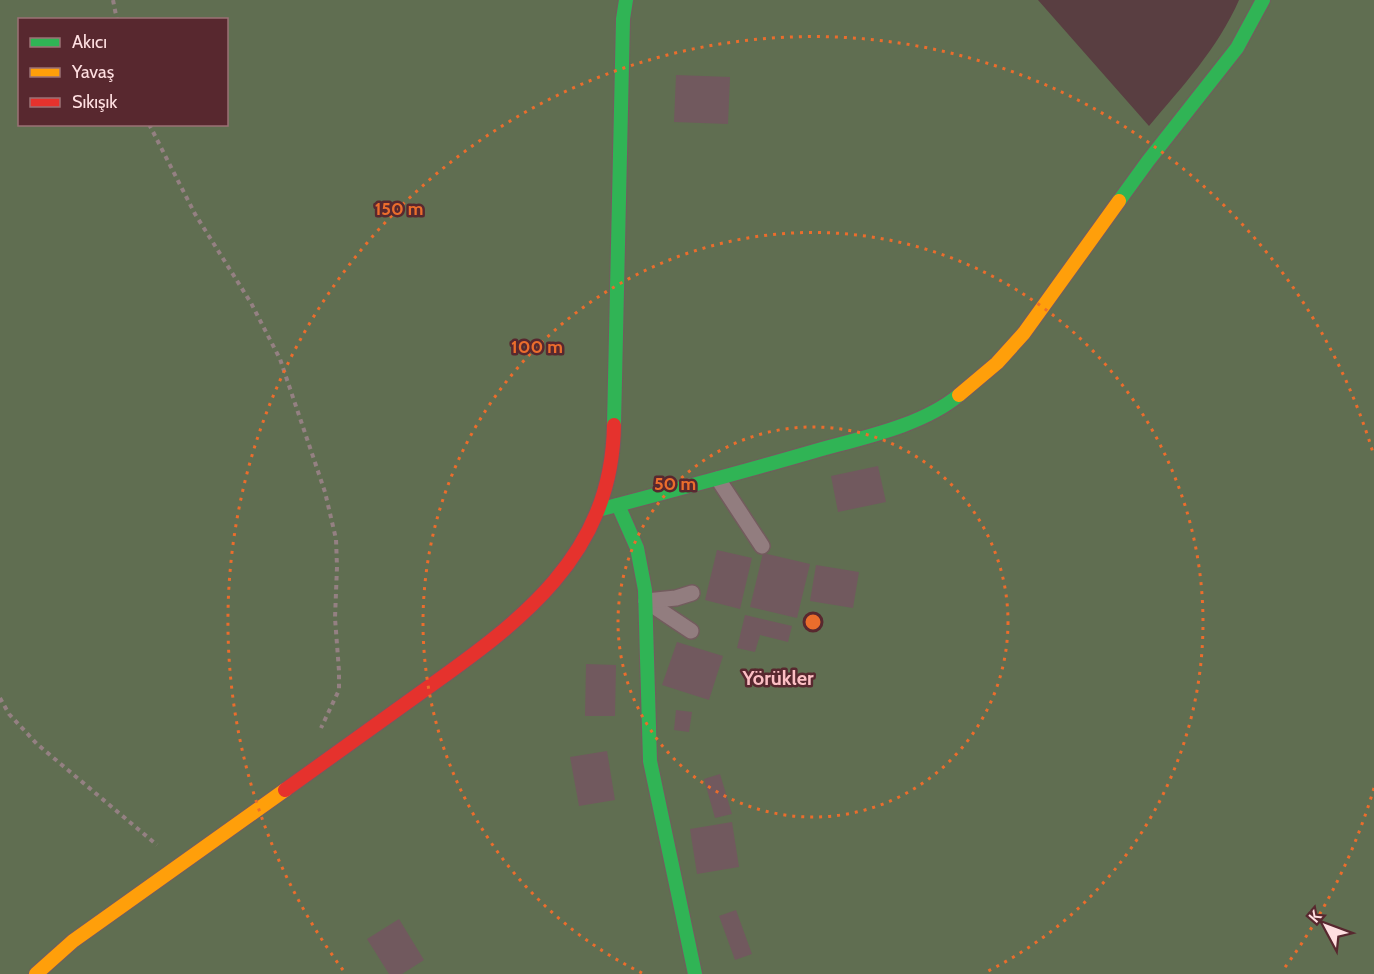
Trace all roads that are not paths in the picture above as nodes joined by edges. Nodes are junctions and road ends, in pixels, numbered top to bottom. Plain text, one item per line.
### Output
1 (626, 0) edge
2 (1263, 0) edge
3 (718, 479) junction
4 (618, 505) junction
5 (598, 510) junction
6 (762, 546) dead end
7 (693, 593) dead end
8 (646, 601) junction
9 (691, 631) dead end
10 (36, 974) edge
11 (695, 974) edge

1 - 5 street
2 - 3 street
3 - 4 street
3 - 6 lane
4 - 5 street
4 - 8 street
5 - 10 street
7 - 8 lane
8 - 9 lane
8 - 11 street

